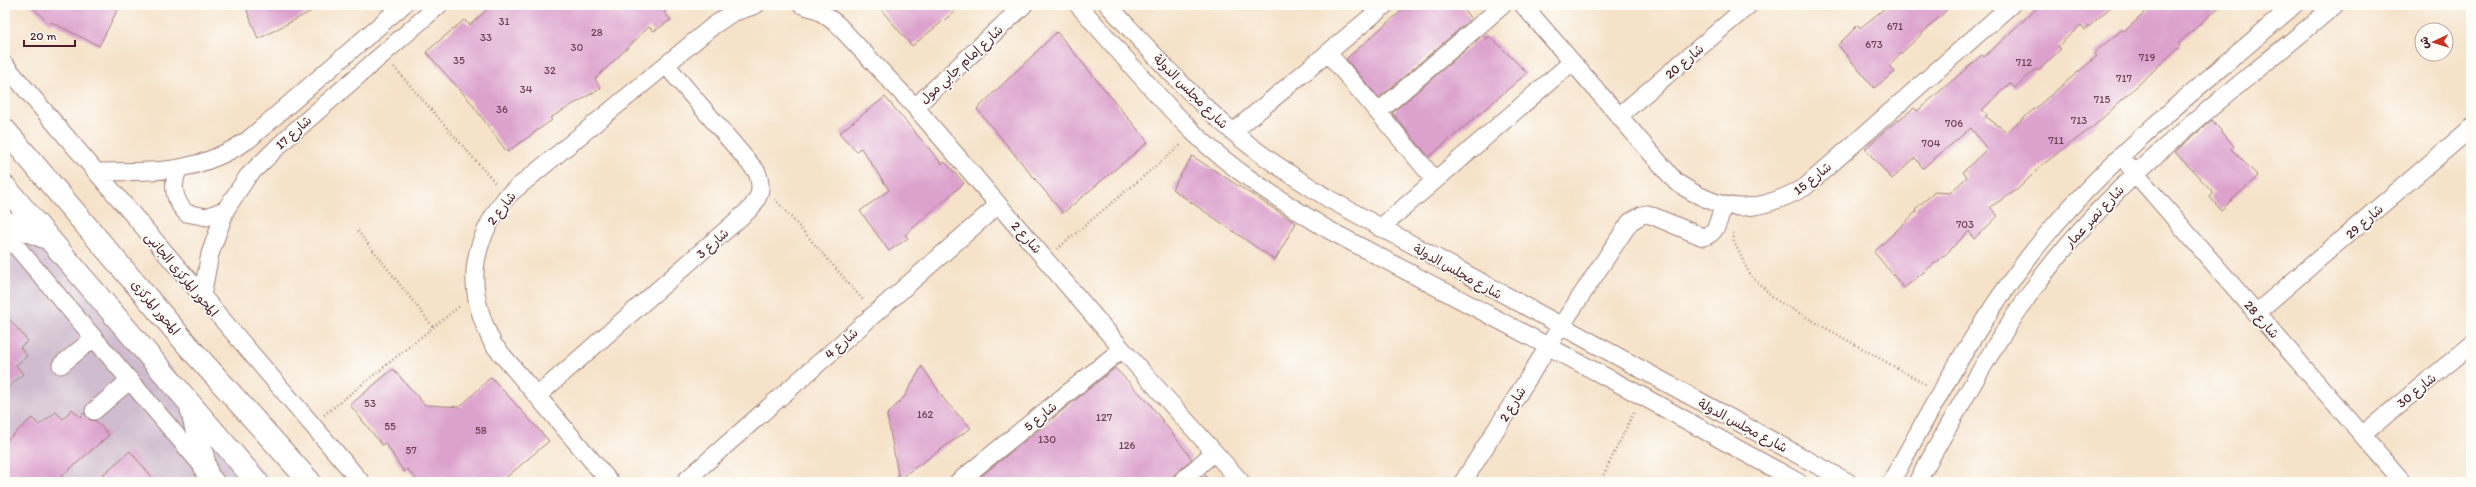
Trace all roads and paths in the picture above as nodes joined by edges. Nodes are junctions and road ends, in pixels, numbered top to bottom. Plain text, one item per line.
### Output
1 (402, 5) edge
2 (439, 5) edge
3 (756, 5) edge
4 (802, 5) edge
5 (1024, 5) edge
6 (1078, 5) edge
7 (1108, 5) edge
8 (1385, 5) edge
9 (1503, 5) edge
10 (1523, 5) edge
11 (1749, 5) edge
12 (2011, 5) edge
13 (2294, 5) edge
14 (2334, 5) edge
15 (1328, 53) junction
16 (382, 54) junction
17 (1572, 62) junction
18 (5, 65) edge
19 (666, 65) junction
20 (915, 107) junction
21 (1378, 112) junction
22 (1619, 116) junction
23 (2471, 128) edge
24 (5, 130) edge
25 (1233, 132) junction
26 (1195, 133) junction
27 (2121, 156) junction
28 (178, 170) junction
29 (96, 172) junction
30 (2135, 173) junction
31 (1435, 180) junction
32 (761, 183) junction
33 (5, 187) edge
34 (507, 196) junction
35 (998, 205) junction
36 (1726, 206) junction
37 (226, 209) junction
38 (5, 222) edge
39 (1380, 228) junction
40 (358, 231) dead end
41 (5, 233) edge
42 (50, 240) junction
43 (1046, 258) junction
44 (475, 293) junction
45 (202, 296) junction
46 (2256, 313) junction
47 (874, 314) junction
48 (1561, 326) junction
49 (434, 328) junction
50 (94, 338) junction
51 (2471, 345) edge
52 (1549, 346) junction
53 (1122, 350) junction
54 (61, 365) dead end
55 (130, 380) junction
56 (1940, 392) junction
57 (537, 396) junction
58 (1642, 396) junction
59 (190, 403) junction
60 (94, 411) dead end
61 (312, 425) junction
62 (2362, 435) junction
63 (1214, 452) junction
64 (211, 476) edge
65 (1774, 477) edge
66 (257, 482) edge
67 (310, 482) edge
68 (361, 482) edge
69 (610, 482) edge
70 (684, 482) edge
71 (958, 482) edge
72 (1181, 482) edge
73 (1241, 482) edge
74 (1463, 482) edge
75 (1600, 482) edge
76 (1798, 482) edge
77 (1848, 482) edge
78 (1891, 482) edge
79 (1918, 482) edge
80 (2403, 482) edge

1 - 28 street, شارع 17
2 - 16 street, شارع 17
3 - 19 street, شارع 2
4 - 20 street, شارع 2
5 - 20 street, شارع إمام جابي مول
6 - 26 street, شارع مجلس الدولة
7 - 25 street, شارع مجلس الدولة
8 - 15 street
9 - 21 street
10 - 17 street, شارع 15
11 - 22 street, شارع 20
12 - 36 street, شارع 15
13 - 27 street, شارع نصر عمار
14 - 30 street, شارع نصر عمار
15 - 21 street
15 - 25 street
16 - 34 path
16 - 37 street, شارع 17
17 - 22 street, شارع 15
17 - 31 street
18 - 29 street, المحور المركزى الجانبى
19 - 32 street
19 - 34 street, شارع 2
20 - 35 street, شارع 2
21 - 31 street
22 - 36 street, شارع 15
23 - 46 street, شارع 29
24 - 67 main road, المحور المركزى
25 - 39 street, شارع مجلس الدولة
26 - 43 path
26 - 52 street, شارع مجلس الدولة
27 - 30 street, شارع 28
27 - 56 street, شارع نصر عمار
28 - 29 street, شارع 17
28 - 37 street
29 - 45 street, المحور المركزى الجانبى
30 - 46 street, شارع 28
30 - 79 street, شارع نصر عمار
31 - 39 street
32 - 47 path
32 - 57 street, شارع 3
33 - 42 main road
34 - 44 street, شارع 2
35 - 43 street, شارع 2
35 - 47 street, شارع 4
36 - 48 street, شارع 2
36 - 56 path
37 - 45 street, شارع 17
38 - 42 main road
39 - 48 street, شارع مجلس الدولة
40 - 49 path
41 - 50 street
42 - 59 main road
43 - 53 street, شارع 2
44 - 49 path
44 - 57 street, شارع 2
45 - 61 street, المحور المركزى الجانبى
46 - 62 street, شارع 28
47 - 70 street, شارع 4
48 - 52 street, شارع 2
48 - 77 street, شارع مجلس الدولة
49 - 61 path
50 - 54 street
50 - 55 street
51 - 62 street, شارع 30
52 - 58 street, شارع مجلس الدولة
52 - 74 street, شارع 2
53 - 63 street, شارع 2
53 - 71 street, شارع 5
55 - 60 street
55 - 64 street
56 - 78 street, شارع نصر عمار
57 - 69 street, شارع 2
58 - 65 street, شارع مجلس الدولة
58 - 75 path
59 - 64 main road
59 - 66 main road
61 - 68 street, المحور المركزى الجانبى
62 - 80 street, شارع 28
63 - 72 street
63 - 73 street, شارع 2
65 - 76 street, شارع مجلس الدولة

